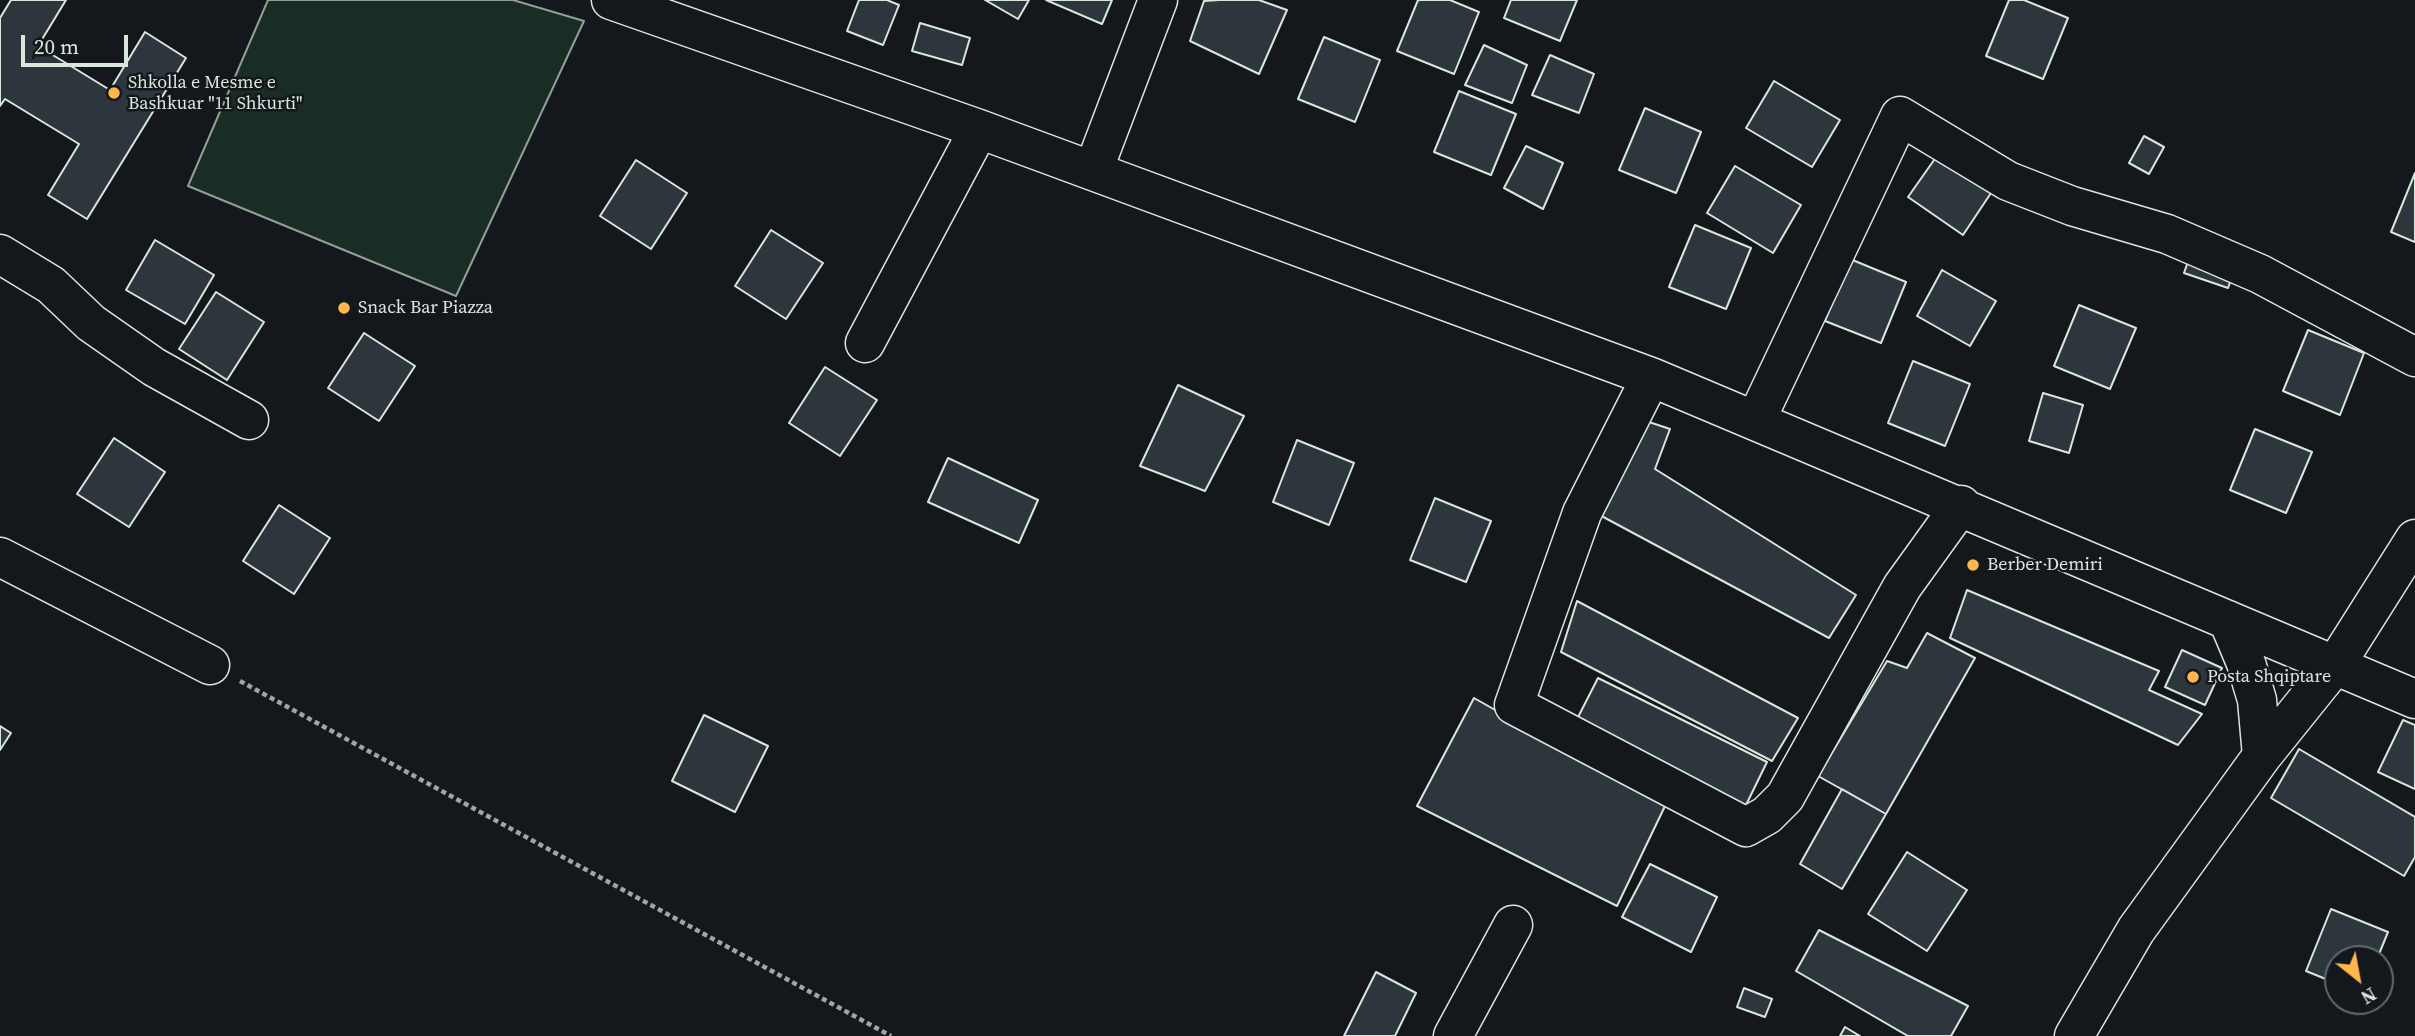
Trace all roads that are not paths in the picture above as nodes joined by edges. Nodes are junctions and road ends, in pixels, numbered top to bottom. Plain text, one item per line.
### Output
1 (611, 0) edge
2 (1158, 0) edge
3 (979, 129) junction
4 (1093, 172) junction
5 (0, 254) edge
6 (865, 343) dead end
7 (2415, 357) edge
8 (1651, 377) junction
9 (249, 419) dead end
10 (1756, 420) junction
11 (1961, 505) junction
12 (2415, 539) edge
13 (0, 557) edge
14 (2228, 620) junction
15 (2336, 664) junction
16 (210, 665) road end
17 (2415, 699) edge
18 (2262, 756) junction
19 (1513, 925) dead end
20 (1453, 1036) edge
21 (2074, 1036) edge

1 - 3 street
2 - 4 street
3 - 4 street
3 - 6 street
4 - 8 street
5 - 9 street
7 - 10 street
8 - 10 street
8 - 11 street
10 - 11 street
11 - 14 street
12 - 15 street
13 - 16 street
14 - 15 street
14 - 18 street
15 - 17 street
15 - 18 street
18 - 21 street
19 - 20 street

